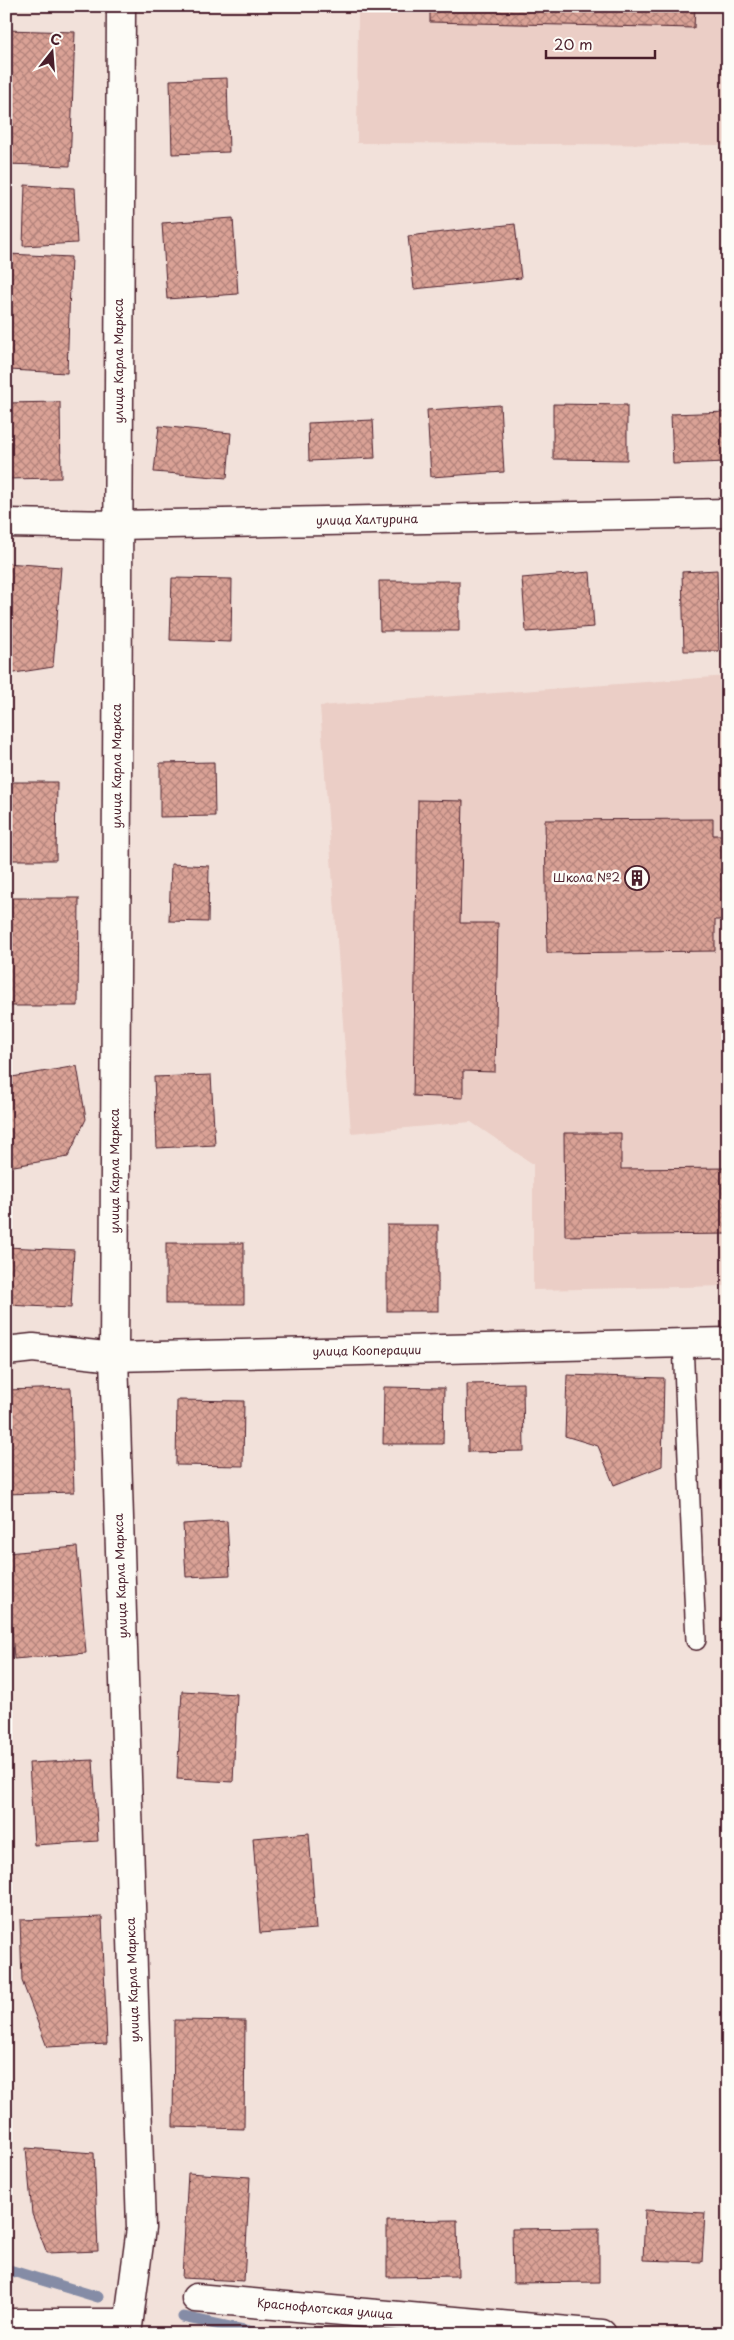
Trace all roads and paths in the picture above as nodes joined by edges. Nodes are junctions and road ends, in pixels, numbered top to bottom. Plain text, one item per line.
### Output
1 (121, 6) edge
2 (728, 513) edge
3 (6, 523) edge
4 (118, 525) junction
5 (728, 1342) edge
6 (683, 1343) junction
7 (6, 1350) edge
8 (114, 1357) junction
9 (696, 1640) dead end
10 (196, 2298) dead end
11 (6, 2323) edge
12 (127, 2328) edge
13 (602, 2334) edge

1 - 4 street, улица Карла Маркса
2 - 4 street, улица Халтурина
3 - 4 street, улица Халтурина
4 - 8 street, улица Карла Маркса
5 - 6 street, улица Кооперации
6 - 8 street, улица Кооперации
6 - 9 lane
7 - 8 street, улица Кооперации
8 - 12 street, улица Карла Маркса
10 - 13 street, Краснофлотская улица
11 - 12 street

